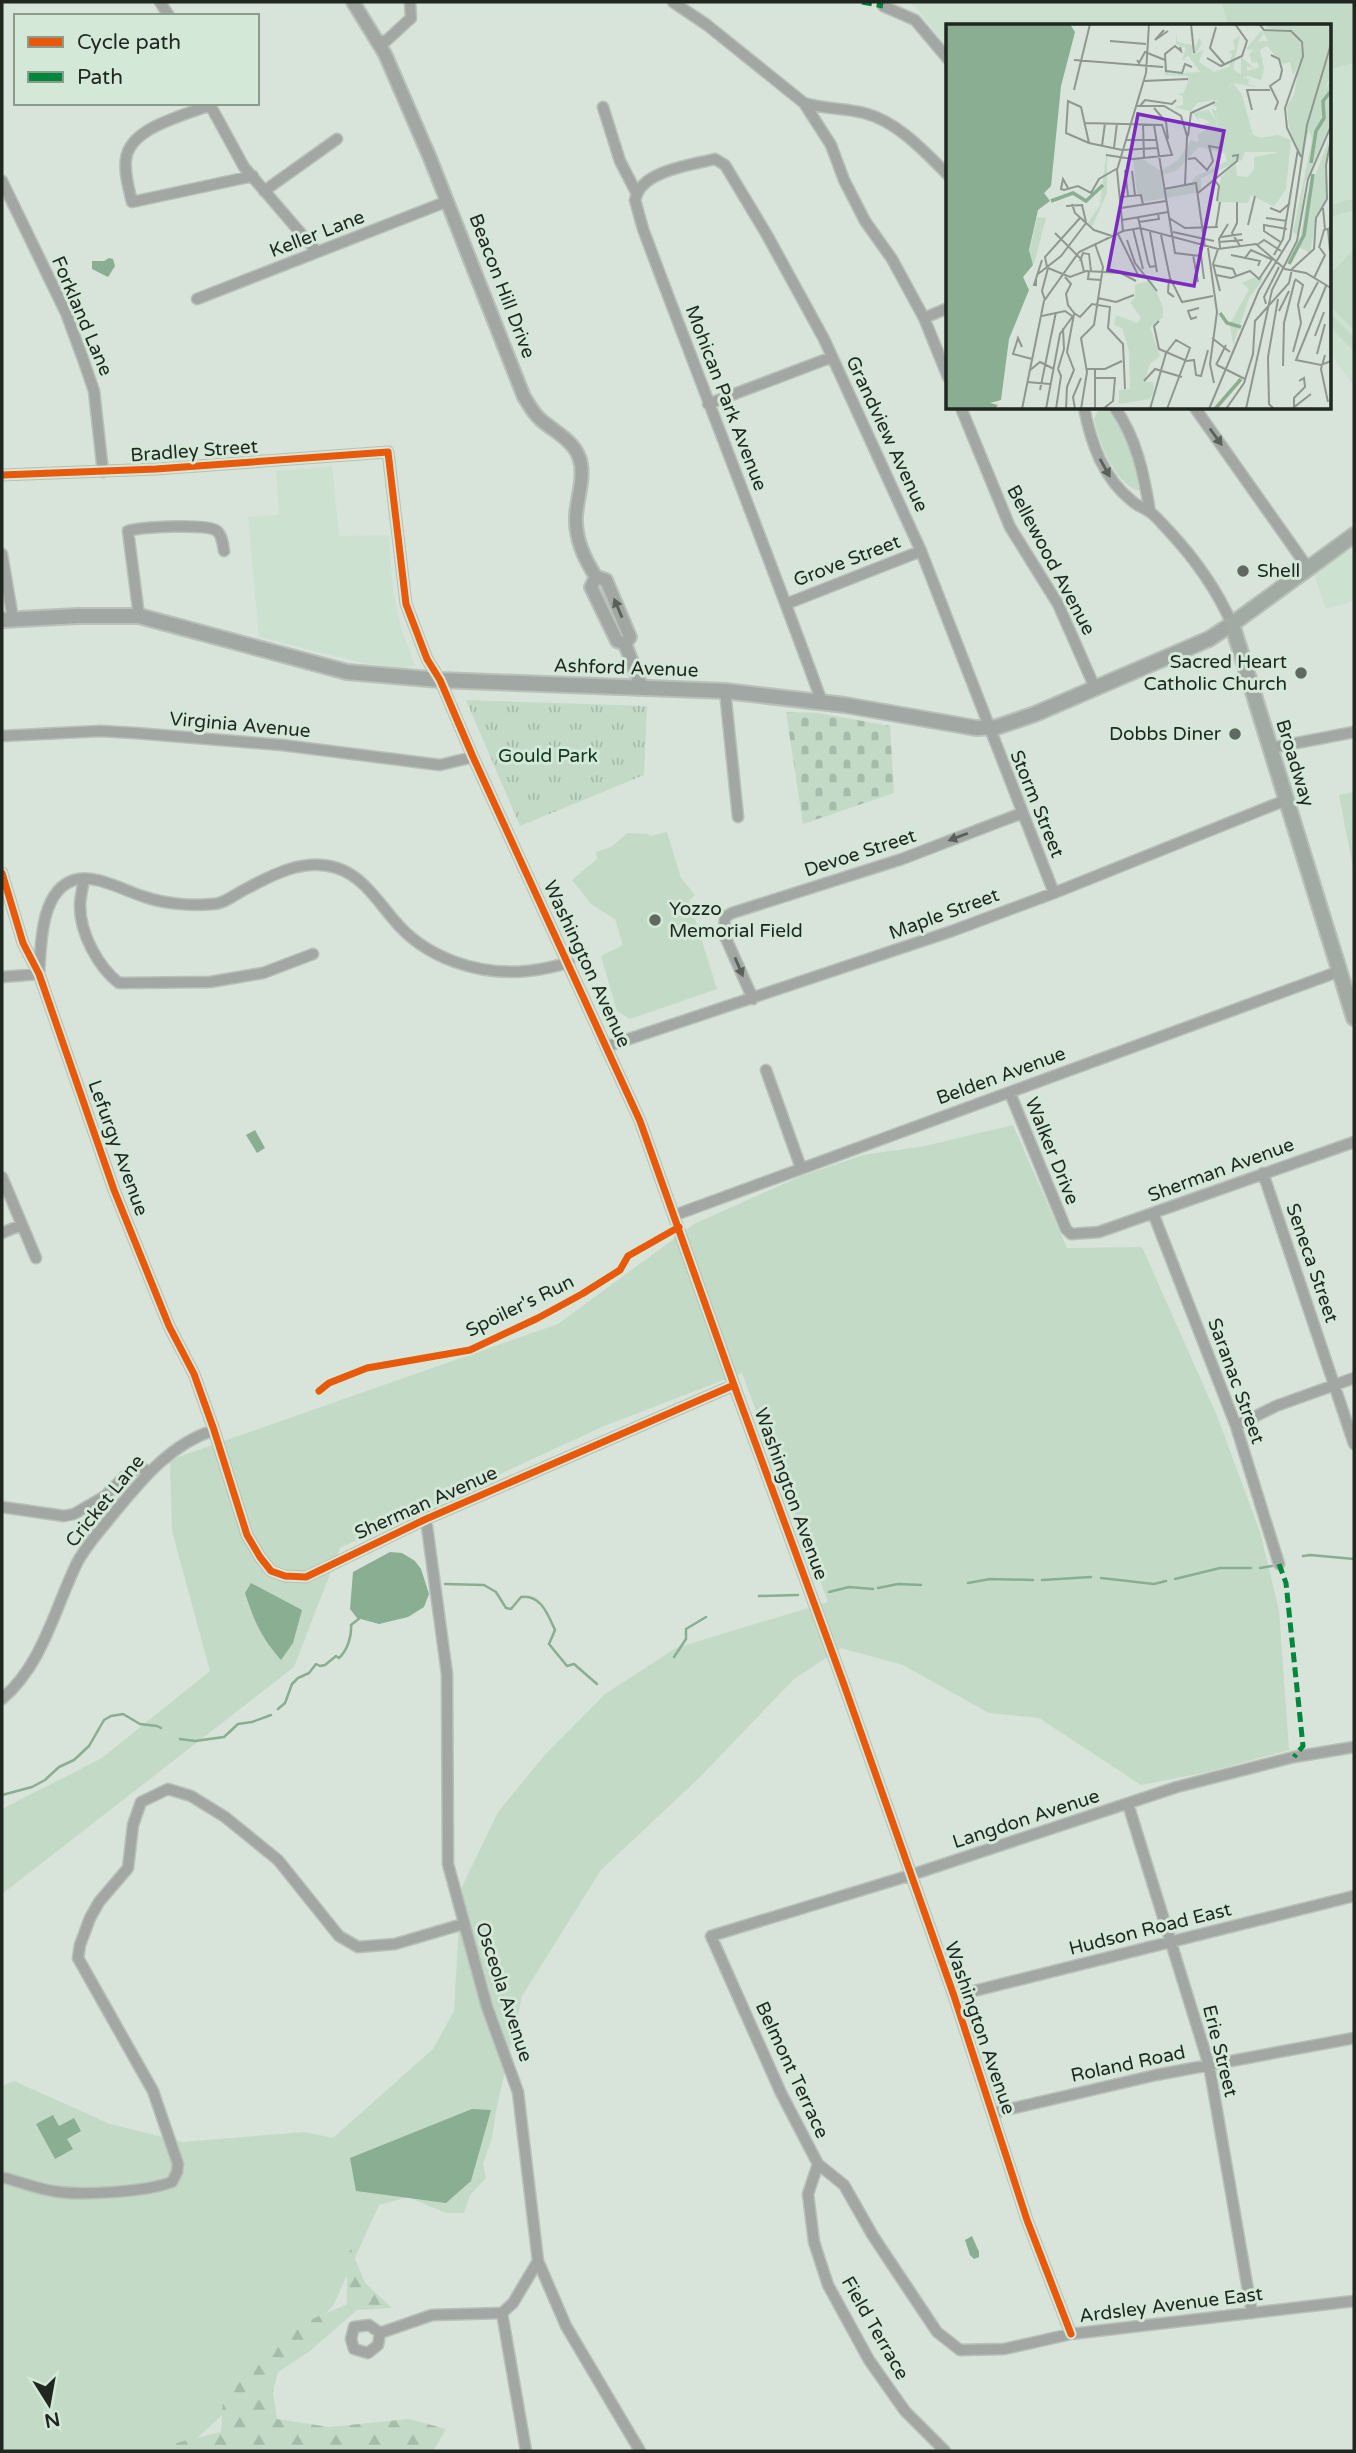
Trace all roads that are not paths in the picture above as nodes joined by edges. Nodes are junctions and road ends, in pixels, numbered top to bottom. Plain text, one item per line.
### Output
1 (353, 2) edge
2 (410, 2) edge
3 (673, 2) edge
4 (883, 6) dead end
5 (377, 41) junction
6 (946, 57) edge
7 (804, 103) junction
8 (208, 105) edge
9 (211, 105) edge
10 (603, 107) dead end
11 (337, 139) dead end
12 (946, 174) edge
13 (253, 176) junction
14 (2, 181) edge
15 (264, 191) junction
16 (637, 194) junction
17 (448, 201) junction
18 (317, 252) junction
19 (197, 299) dead end
20 (946, 309) edge
21 (924, 318) junction
22 (832, 357) junction
23 (946, 372) edge
24 (708, 404) junction
25 (962, 410) edge
26 (1084, 410) edge
27 (1116, 410) edge
28 (1196, 410) edge
29 (388, 452) joint
30 (103, 472) junction
31 (2, 475) edge
32 (1150, 512) junction
33 (1354, 534) edge
34 (224, 551) dead end
35 (921, 551) junction
36 (2, 554) edge
37 (1308, 568) junction
38 (786, 604) junction
39 (139, 616) junction
40 (7, 620) edge
41 (1232, 624) junction
42 (440, 680) junction
43 (642, 688) junction
44 (1096, 688) junction
45 (725, 691) junction
46 (822, 702) junction
47 (988, 728) junction
48 (1354, 732) edge
49 (2, 736) edge
50 (1270, 748) junction
51 (473, 757) junction
52 (1286, 800) junction
53 (1022, 813) junction
54 (738, 817) dead end
55 (2, 873) edge
56 (85, 879) junction
57 (1054, 894) junction
58 (313, 954) dead end
59 (569, 963) junction
60 (1340, 971) junction
61 (39, 974) junction
62 (2, 978) edge
63 (753, 999) junction
64 (1354, 1018) edge
65 (608, 1046) junction
66 (766, 1070) dead end
67 (1010, 1093) junction
68 (1354, 1142) edge
69 (801, 1168) junction
70 (1263, 1173) junction
71 (2, 1177) edge
72 (1153, 1213) junction
73 (675, 1215) junction
74 (22, 1226) junction
75 (1099, 1232) joint
76 (2, 1233) edge
77 (36, 1258) dead end
78 (1354, 1378) edge
79 (734, 1385) junction
80 (1335, 1385) junction
81 (1236, 1426) junction
82 (214, 1430) junction
83 (1354, 1444) edge
84 (148, 1471) junction
85 (2, 1507) edge
86 (426, 1519) junction
87 (1279, 1564) dead end
88 (4, 1693) edge
89 (1354, 1747) edge
90 (1128, 1804) junction
91 (911, 1875) junction
92 (1354, 1896) edge
93 (463, 1924) junction
94 (711, 1936) joint
95 (1172, 1942) junction
96 (954, 1996) junction
97 (1354, 2038) edge
98 (1209, 2065) junction
99 (993, 2113) junction
100 (818, 2164) junction
101 (5, 2178) dead end
102 (537, 2261) junction
103 (1354, 2301) edge
104 (502, 2313) junction
105 (1252, 2313) junction
106 (925, 2314) joint
107 (380, 2333) dead end
108 (1071, 2334) junction
109 (526, 2451) edge
110 (640, 2451) edge
111 (945, 2451) edge

1 - 5 street, Beacon Hill Drive
2 - 5 street
3 - 7 street
4 - 6 street
5 - 17 street, Beacon Hill Drive
7 - 12 street
7 - 21 street
8 - 13 street
9 - 13 street
10 - 16 street, Mohican Park Avenue
11 - 15 street
13 - 15 street
14 - 30 street, Forkland Lane
15 - 18 street
16 - 22 street, Grandview Avenue
16 - 24 street, Mohican Park Avenue
17 - 18 street, Keller Lane
17 - 43 street, Beacon Hill Drive
18 - 19 street, Keller Lane
20 - 21 street
21 - 23 street
22 - 24 street
22 - 35 street, Grandview Avenue
24 - 38 street, Mohican Park Avenue
25 - 44 street, Bellewood Avenue
26 -> 32 street
27 - 32 street
28 -> 37 street
29 - 30 street, Bradley Street
29 - 42 street, Washington Avenue
30 - 31 street, Bradley Street
32 - 41 street
33 - 37 main road
34 - 39 street
35 - 38 street, Grove Street
35 - 47 street, Grandview Avenue
36 - 40 street
37 - 41 main road
38 - 46 street, Mohican Park Avenue
39 - 40 main road, Ashford Avenue
39 - 42 main road, Ashford Avenue
41 - 44 main road, Ashford Avenue
41 - 50 main road, Broadway
42 - 43 main road, Ashford Avenue
42 - 51 street, Washington Avenue
43 - 45 main road, Ashford Avenue
44 - 47 main road, Ashford Avenue
45 - 46 main road, Ashford Avenue
45 - 54 street
46 - 47 main road, Ashford Avenue
47 - 53 street, Storm Street
48 - 50 street
49 - 51 street, Virginia Avenue
50 - 52 main road, Broadway
51 - 59 street, Washington Avenue
52 - 57 street, Maple Street
52 - 60 main road, Broadway
53 - 57 street, Storm Street
53 -> 63 street, Devoe Street
55 - 61 street, Lefurgy Avenue
56 - 58 street
56 - 59 street
56 - 61 street
57 - 63 street, Maple Street
59 - 65 street, Washington Avenue
60 - 64 main road, Broadway
60 - 67 street, Belden Avenue
61 - 62 street
61 - 82 street, Lefurgy Avenue
63 - 65 street, Maple Street
65 - 73 street, Washington Avenue
66 - 69 street
67 - 69 street, Belden Avenue
67 - 75 street, Walker Drive
68 - 70 street, Sherman Avenue
69 - 73 street, Belden Avenue
70 - 72 street, Sherman Avenue
70 - 80 street, Seneca Street
71 - 74 street
72 - 75 street, Sherman Avenue
72 - 81 street, Saranac Street
73 - 79 street, Washington Avenue
74 - 76 street
74 - 77 street
78 - 80 street
79 - 86 street, Sherman Avenue
79 - 91 street, Washington Avenue
80 - 81 street
80 - 83 street, Seneca Street
81 - 87 street, Saranac Street
82 - 84 street, Cricket Lane
82 - 86 street, Sherman Avenue
84 - 85 street
84 - 88 street, Cricket Lane
86 - 93 street, Osceola Avenue
89 - 90 street, Langdon Avenue
90 - 91 street, Langdon Avenue
90 - 95 street, Erie Street
91 - 94 street, Langdon Avenue
91 - 96 street, Washington Avenue
92 - 95 street, Hudson Road East
93 - 101 street
93 - 102 street, Osceola Avenue
94 - 100 street, Belmont Terrace
95 - 96 street, Hudson Road East
95 - 98 street, Erie Street
96 - 99 street, Washington Avenue
97 - 98 street, Roland Road
98 - 99 street, Roland Road
98 - 105 street, Erie Street
99 - 108 street, Washington Avenue
100 - 106 street, Belmont Terrace
100 - 111 street, Field Terrace
102 - 104 street
102 - 110 street, Osceola Avenue
103 - 105 street, Ardsley Avenue East
104 - 107 street
104 - 109 street
105 - 108 street, Ardsley Avenue East
106 - 108 street, Ardsley Avenue East

